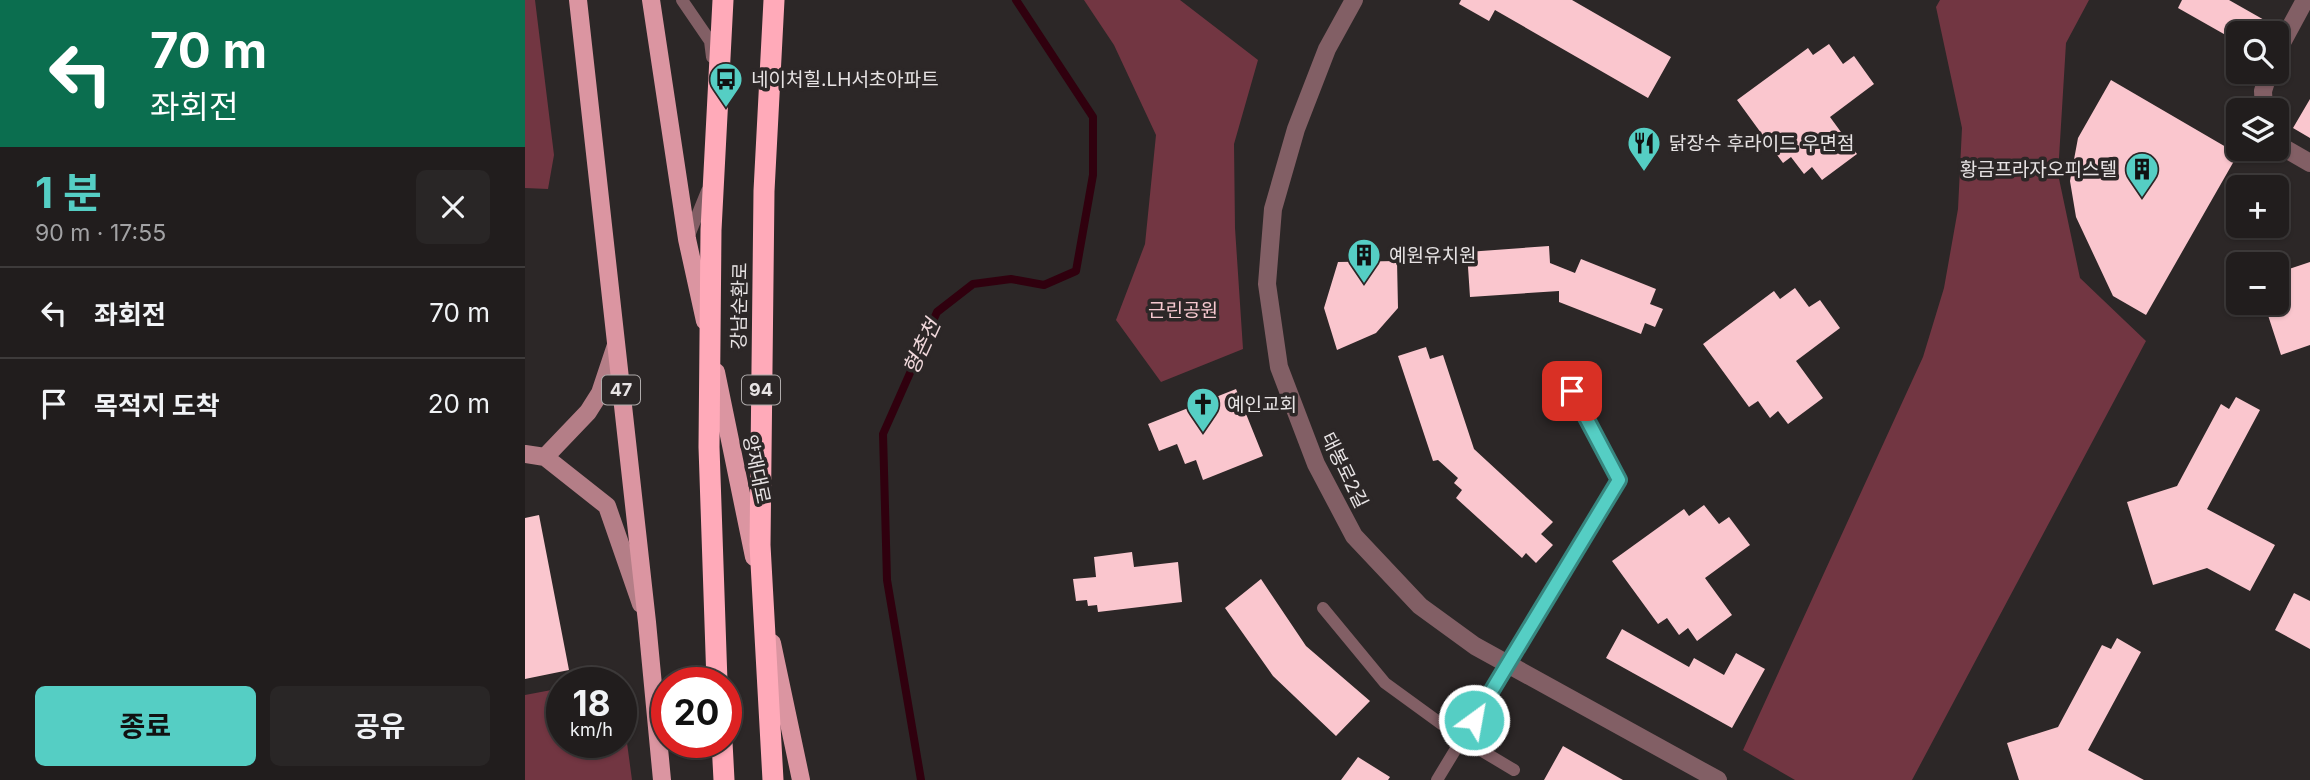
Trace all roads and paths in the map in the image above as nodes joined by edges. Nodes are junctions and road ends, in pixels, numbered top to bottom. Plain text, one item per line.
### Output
1 (578, 0) edge
2 (651, 0) edge
3 (683, 0) edge
4 (723, 0) edge
5 (774, 0) edge
6 (1354, 0) edge
7 (2305, 0) edge
8 (2289, 30) edge
9 (2289, 151) edge
10 (2310, 163) edge
11 (687, 239) junction
12 (616, 345) junction
13 (1572, 391) dead end
14 (525, 454) edge
15 (545, 457) junction
16 (1323, 608) dead end
17 (647, 622) junction
18 (1509, 664) junction
19 (716, 667) edge
20 (1462, 739) junction
21 (723, 758) edge
22 (1514, 770) dead end
23 (662, 780) edge
24 (725, 780) edge
25 (773, 780) edge
26 (801, 780) edge
27 (1437, 780) edge
28 (1718, 780) edge

1 - 12 main road, 47
2 - 11 main road, 양재대로
3 - 11 lane
4 - 19 highway, 강남순환로, bridge
5 - 25 highway, 강남순환로 / 94, bridge
6 - 18 street, 태봉로2길
7 - 8 street
9 - 10 street
11 - 26 main road, 양재대로
12 - 15 street
12 - 17 main road, 47
13 - 18 lane
14 - 15 street
15 - 17 street
16 - 20 lane
17 - 23 main road, 47
18 - 20 lane
18 - 28 street, 태봉로2길
20 - 22 lane
20 - 27 lane
21 - 24 highway

